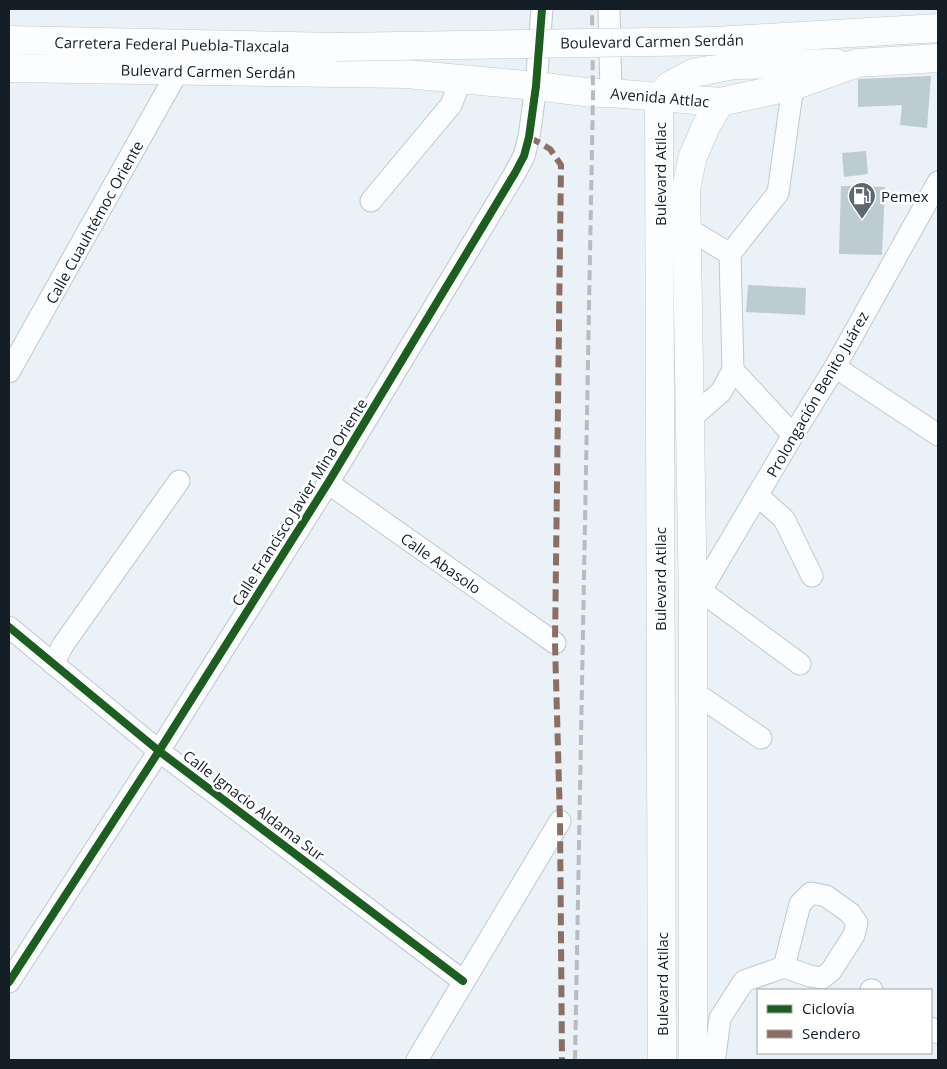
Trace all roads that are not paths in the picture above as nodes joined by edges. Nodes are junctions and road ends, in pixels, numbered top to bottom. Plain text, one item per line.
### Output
1 (542, 9) edge
2 (609, 9) edge
3 (938, 28) edge
4 (9, 40) edge
5 (336, 47) joint
6 (938, 58) edge
7 (857, 63) junction
8 (9, 68) edge
9 (178, 71) junction
10 (406, 74) joint
11 (460, 80) junction
12 (536, 86) junction
13 (793, 86) junction
14 (611, 93) junction
15 (659, 98) junction
16 (720, 102) junction
17 (938, 182) edge
18 (371, 201) dead end
19 (659, 228) junction
20 (687, 228) junction
21 (730, 254) junction
22 (835, 367) junction
23 (733, 370) junction
24 (9, 372) edge
25 (690, 420) junction
26 (793, 435) junction
27 (938, 435) edge
28 (179, 481) dead end
29 (328, 483) junction
30 (758, 496) junction
31 (812, 576) dead end
32 (697, 597) junction
33 (9, 627) edge
34 (555, 643) dead end
35 (53, 664) junction
36 (800, 664) dead end
37 (693, 698) junction
38 (761, 738) dead end
39 (159, 751) junction
40 (560, 821) dead end
41 (784, 967) dead end
42 (463, 981) junction
43 (9, 982) edge
44 (662, 1052) edge
45 (705, 1055) edge
46 (417, 1060) edge

1 - 12 street, Calle Francisco Javier Mina Oriente
2 - 14 street
3 - 5 main road, Boulevard Carmen Serdán, bridge
4 - 5 main road, Carretera Federal Puebla-Tlaxcala
6 - 7 main road, Avenida Attlac
7 - 13 main road, Avenida Attlac
7 - 15 main road
8 - 9 main road, Bulevard Carmen Serdán
9 - 10 main road, Bulevard Carmen Serdán
9 - 24 street, Calle Cuauhtémoc Oriente
10 - 11 main road, Avenida Attlac
11 - 12 main road, Avenida Attlac
11 - 18 street
12 - 14 main road, Avenida Attlac
12 - 29 street, Calle Francisco Javier Mina Oriente
13 - 16 main road, Avenida Attlac
13 - 21 street
14 - 15 main road, Avenida Attlac
15 - 16 main road, Avenida Attlac
15 - 19 main road, Bulevard Atilac
16 - 20 main road, Bulevard Atilac
17 - 22 street, Prolongación Benito Juárez
19 - 20 street
19 - 44 main road, Bulevard Atilac
20 - 21 street
20 - 25 main road, Bulevard Atilac
21 - 23 street
22 - 26 street, Prolongación Benito Juárez
22 - 27 street
23 - 25 street
23 - 26 street
25 - 32 main road, Bulevard Atilac
26 - 30 street, Prolongación Benito Juárez
28 - 35 street
29 - 34 street, Calle Abasolo
29 - 39 street, Calle Francisco Javier Mina Oriente
30 - 31 street
30 - 32 street, Prolongación Benito Juárez
32 - 36 street
32 - 37 main road, Bulevard Atilac
33 - 35 street, Calle Ignacio Aldama Sur
35 - 39 street, Calle Ignacio Aldama Sur
37 - 38 street
37 - 45 main road, Bulevard Atilac
39 - 42 street, Calle Ignacio Aldama Sur
39 - 43 street, Calle Francisco Javier Mina Oriente
40 - 42 street
41 - 45 street
42 - 46 street
44 - 45 street

